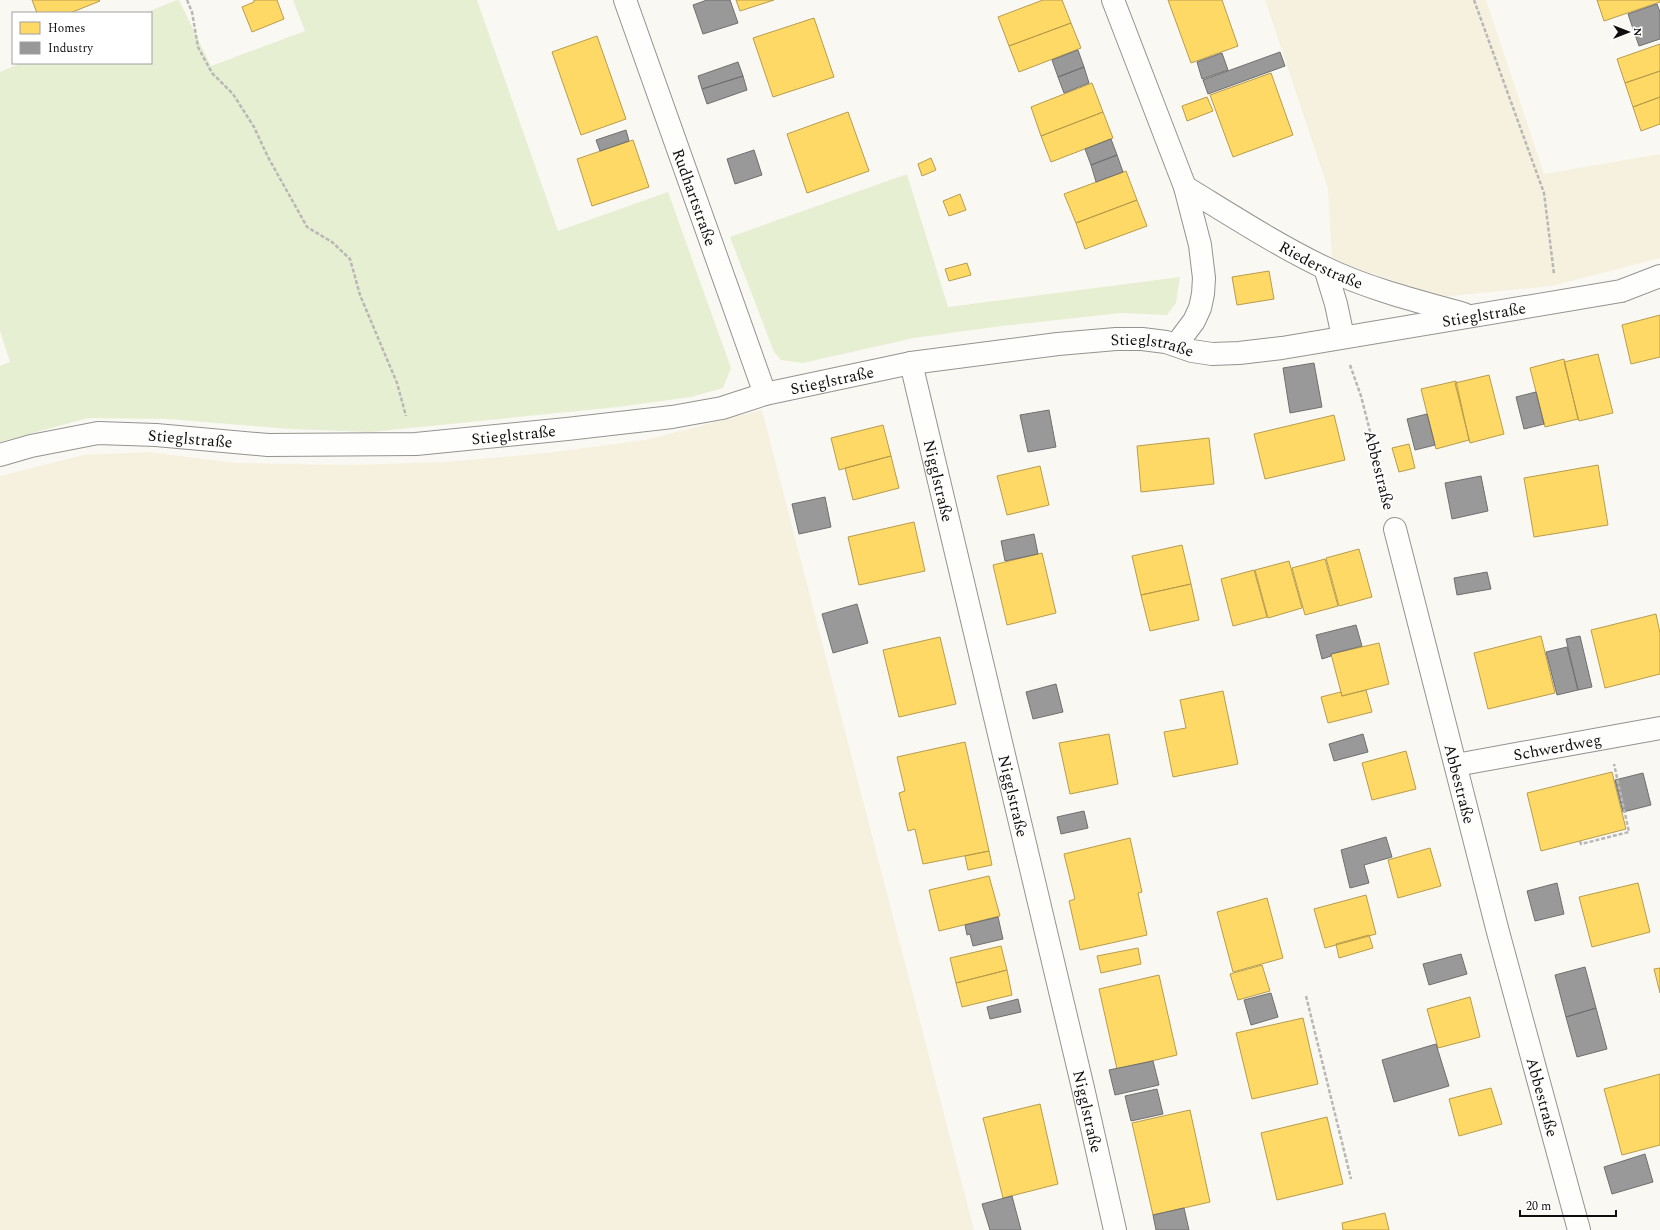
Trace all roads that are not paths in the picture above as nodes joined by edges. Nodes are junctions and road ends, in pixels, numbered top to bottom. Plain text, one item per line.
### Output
1 (624, 0) edge
2 (1113, 0) edge
3 (1185, 187) junction
4 (1325, 268) junction
5 (1660, 276) edge
6 (1470, 316) junction
7 (1343, 337) junction
8 (1176, 345) junction
9 (911, 363) junction
10 (765, 394) junction
11 (0, 456) edge
12 (1395, 529) road end
13 (1660, 728) edge
14 (1456, 765) junction
15 (1115, 1230) edge
16 (1579, 1230) edge

1 - 10 street, Rudhartstraße
2 - 3 street
3 - 4 street, Riederstraße
3 - 8 street
4 - 6 street, Riederstraße
4 - 7 street
5 - 6 street, Stieglstraße
6 - 7 street, Stieglstraße
7 - 8 street, Stieglstraße
8 - 9 street, Stieglstraße
9 - 10 street, Stieglstraße
9 - 15 street, Nigglstraße
10 - 11 street, Stieglstraße
12 - 14 street, Abbestraße
13 - 14 street, Schwerdweg
14 - 16 street, Abbestraße

